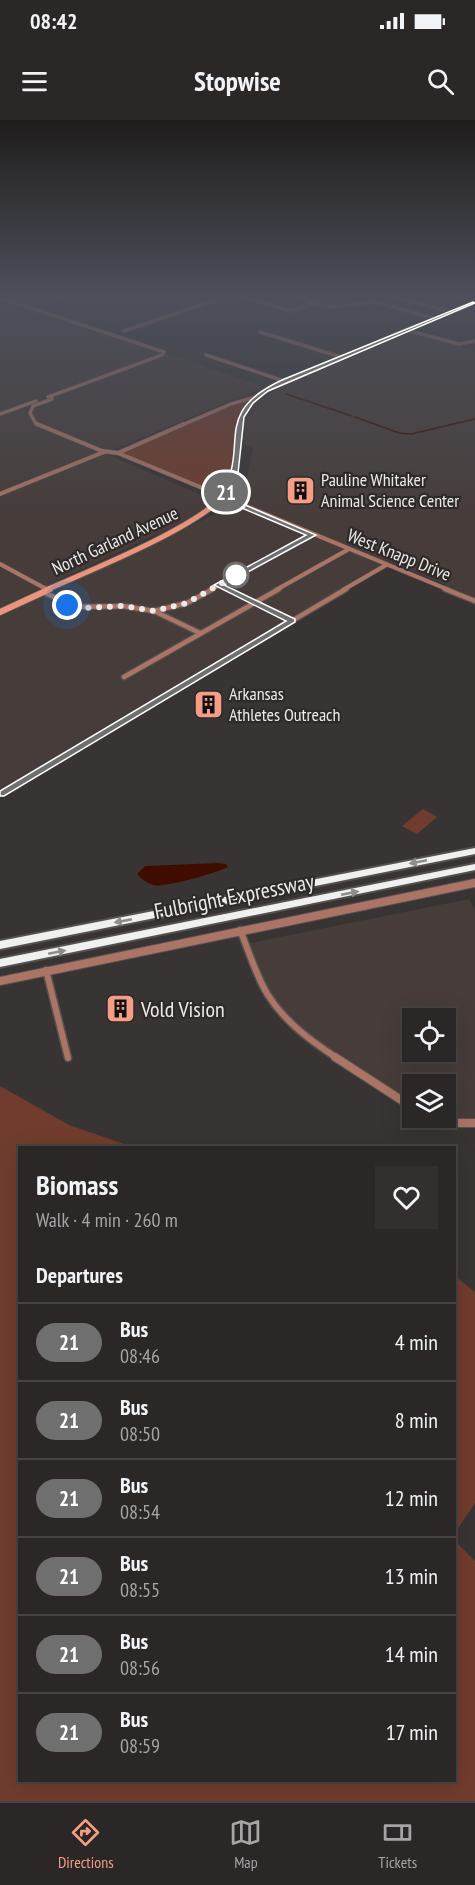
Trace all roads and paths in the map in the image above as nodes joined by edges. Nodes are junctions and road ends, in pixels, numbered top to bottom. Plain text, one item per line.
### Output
1 (112, 373) edge
2 (261, 373) edge
3 (302, 373) edge
4 (284, 381) junction
5 (51, 396) junction
6 (255, 397) junction
7 (0, 414) edge
8 (104, 452) junction
9 (118, 453) junction
10 (0, 494) edge
11 (222, 498) junction
12 (312, 535) junction
13 (350, 549) junction
14 (0, 564) edge
15 (386, 565) junction
16 (45, 591) junction
17 (475, 601) edge
18 (154, 611) junction
19 (0, 612) edge
20 (200, 633) junction
21 (123, 677) dead end
22 (0, 793) edge
23 (475, 851) edge
24 (475, 867) edge
25 (475, 883) edge
26 (240, 930) junction
27 (0, 942) edge
28 (0, 963) edge
29 (46, 970) junction
30 (0, 981) edge
31 (68, 1058) dead end
32 (402, 1100) edge
33 (456, 1123) edge
34 (475, 1123) edge

1 - 5 street
2 - 4 street
3 - 4 main road, North Garland Avenue
4 - 6 main road, North Garland Avenue
5 - 7 street
5 - 8 street
6 - 9 street
6 - 11 main road, North Garland Avenue
8 - 9 street
8 - 10 street
9 - 11 street, West Knapp Drive
11 - 12 street, West Knapp Drive
11 - 16 main road, North Garland Avenue
12 - 13 street, West Knapp Drive
12 - 18 street
13 - 15 street, West Knapp Drive
13 - 20 street
14 - 16 street
15 - 17 street, West Knapp Drive
15 - 22 street
16 - 18 street
16 - 19 main road, North Garland Avenue
18 - 20 street
20 - 21 street
23 -> 27 highway, Fulbright Expressway
28 -> 24 highway, Fulbright Expressway
25 - 26 street
26 - 29 street
26 - 32 street
29 - 30 street
29 - 31 street
33 - 34 street

